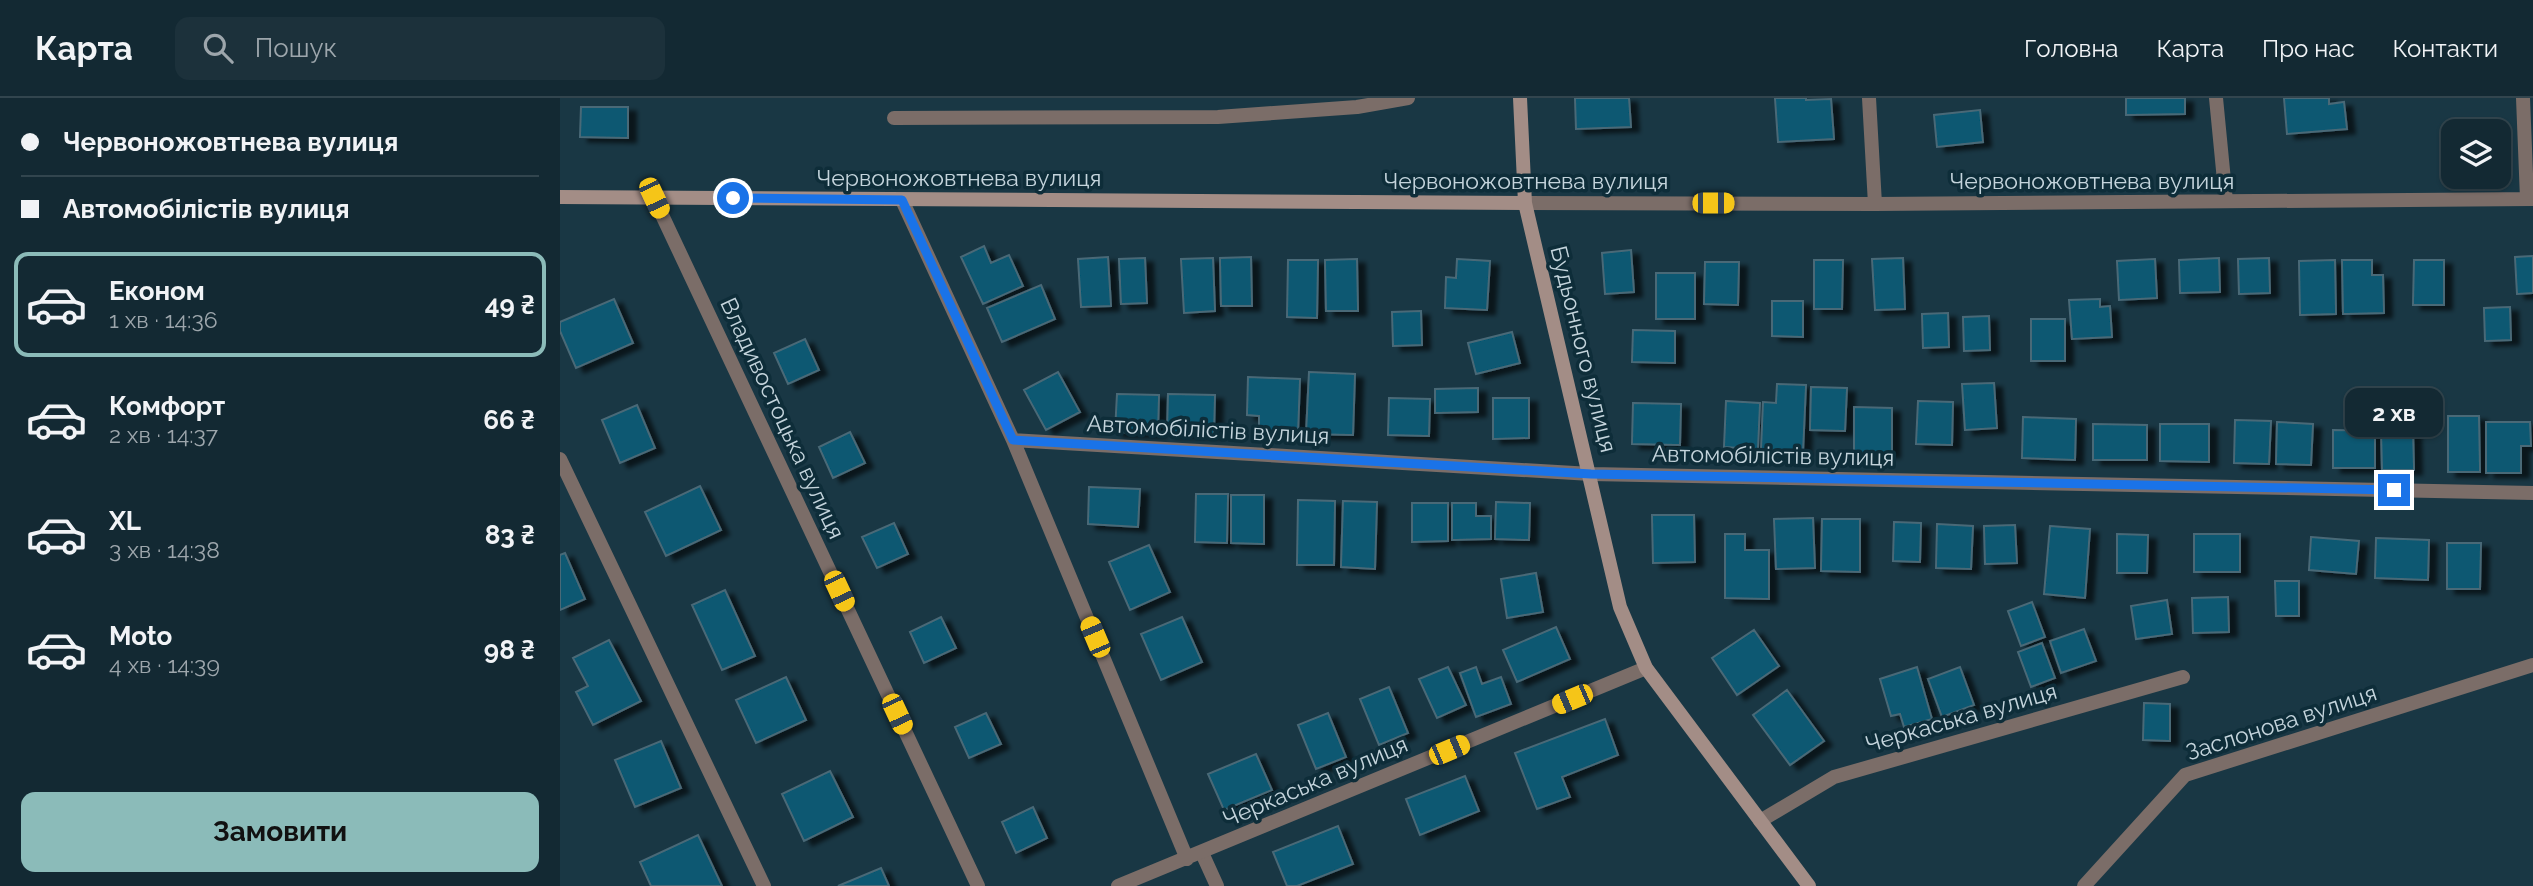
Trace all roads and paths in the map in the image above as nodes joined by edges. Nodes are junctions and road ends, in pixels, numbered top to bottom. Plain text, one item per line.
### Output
1 (1408, 98) edge
2 (1520, 98) edge
3 (1869, 98) edge
4 (2216, 98) edge
5 (2523, 98) edge
6 (894, 118) dead end
7 (560, 197) edge
8 (654, 198) junction
9 (2530, 199) edge
10 (902, 200) junction
11 (2226, 201) junction
12 (1525, 203) junction
13 (1875, 204) junction
14 (1013, 440) junction
15 (560, 459) edge
16 (1591, 474) junction
17 (2533, 493) edge
18 (2533, 665) edge
19 (1646, 668) junction
20 (2183, 677) dead end
21 (1760, 821) junction
22 (1202, 853) junction
23 (1187, 859) junction
24 (764, 886) edge
25 (978, 886) edge
26 (1118, 886) edge
27 (1217, 886) edge
28 (1809, 886) edge
29 (2084, 886) edge

1 - 6 street
2 - 12 main road, Будьонного вулиця
3 - 13 street
4 - 11 street
5 - 9 street
7 - 8 main road, Червоножовтнева вулиця
8 - 10 main road, Червоножовтнева вулиця
8 - 25 street, Владивостоцька вулиця
9 - 11 street, Червоножовтнева вулиця
10 - 12 main road, Червоножовтнева вулиця
10 - 14 street
11 - 13 street, Червоножовтнева вулиця
12 - 13 street, Червоножовтнева вулиця
12 - 16 main road, Будьонного вулиця
14 - 16 street, Автомобілістів вулиця
14 - 23 street
15 - 24 street
16 - 17 street, Автомобілістів вулиця
16 - 19 main road, Будьонного вулиця
18 - 29 street, Заслонова вулиця
19 - 21 main road, Будьонного вулиця
19 - 22 street, Черкаська вулиця
20 - 21 street, Черкаська вулиця
21 - 28 main road, Будьонного вулиця
22 - 23 street, Черкаська вулиця
22 - 27 street
23 - 26 street, Черкаська вулиця

